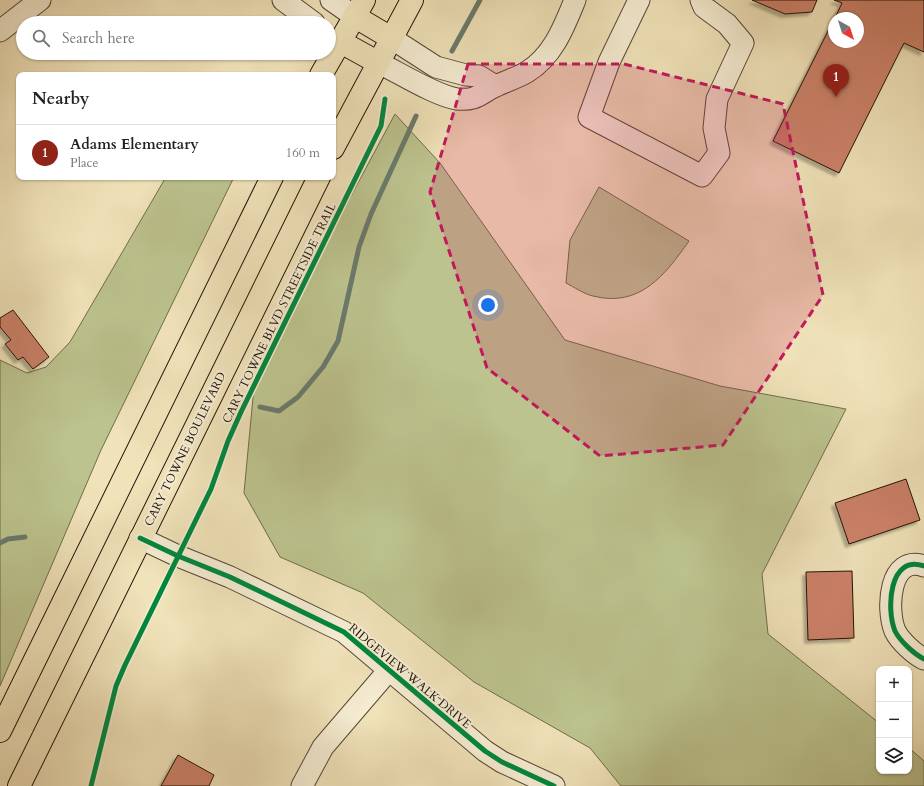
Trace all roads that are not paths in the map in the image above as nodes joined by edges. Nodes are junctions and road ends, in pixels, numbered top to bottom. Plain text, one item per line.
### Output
1 (40, 0) edge
2 (283, 0) edge
3 (331, 0) edge
4 (412, 0) edge
5 (576, 0) edge
6 (639, 0) edge
7 (701, 0) edge
8 (359, 8) edge
9 (19, 16) edge
10 (305, 16) edge
11 (16, 19) edge
12 (0, 31) edge
13 (336, 36) edge
14 (391, 38) junction
15 (336, 39) edge
16 (326, 60) edge
17 (378, 62) junction
18 (322, 72) edge
19 (495, 86) junction
20 (336, 142) edge
21 (271, 180) edge
22 (318, 180) edge
23 (140, 538) junction
24 (924, 566) edge
25 (924, 659) edge
26 (389, 670) junction
27 (0, 731) edge
28 (19, 786) edge
29 (302, 786) edge
30 (554, 786) edge

1 - 9 street
2 - 10 street
3 - 8 street
4 - 14 main road
5 - 19 street
6 - 7 street
8 - 13 main road
8 - 14 main road
11 - 12 street
14 - 17 main road
14 - 19 street
15 - 17 main road
16 - 18 main road
17 - 19 street
17 - 20 main road
21 - 27 main road
22 - 23 main road, CARY TOWNE BOULEVARD
23 - 26 street, RIDGEVIEW WALK DRIVE
23 - 28 main road, CARY TOWNE BOULEVARD
24 - 25 street
26 - 29 street
26 - 30 street, RIDGEVIEW WALK DRIVE

